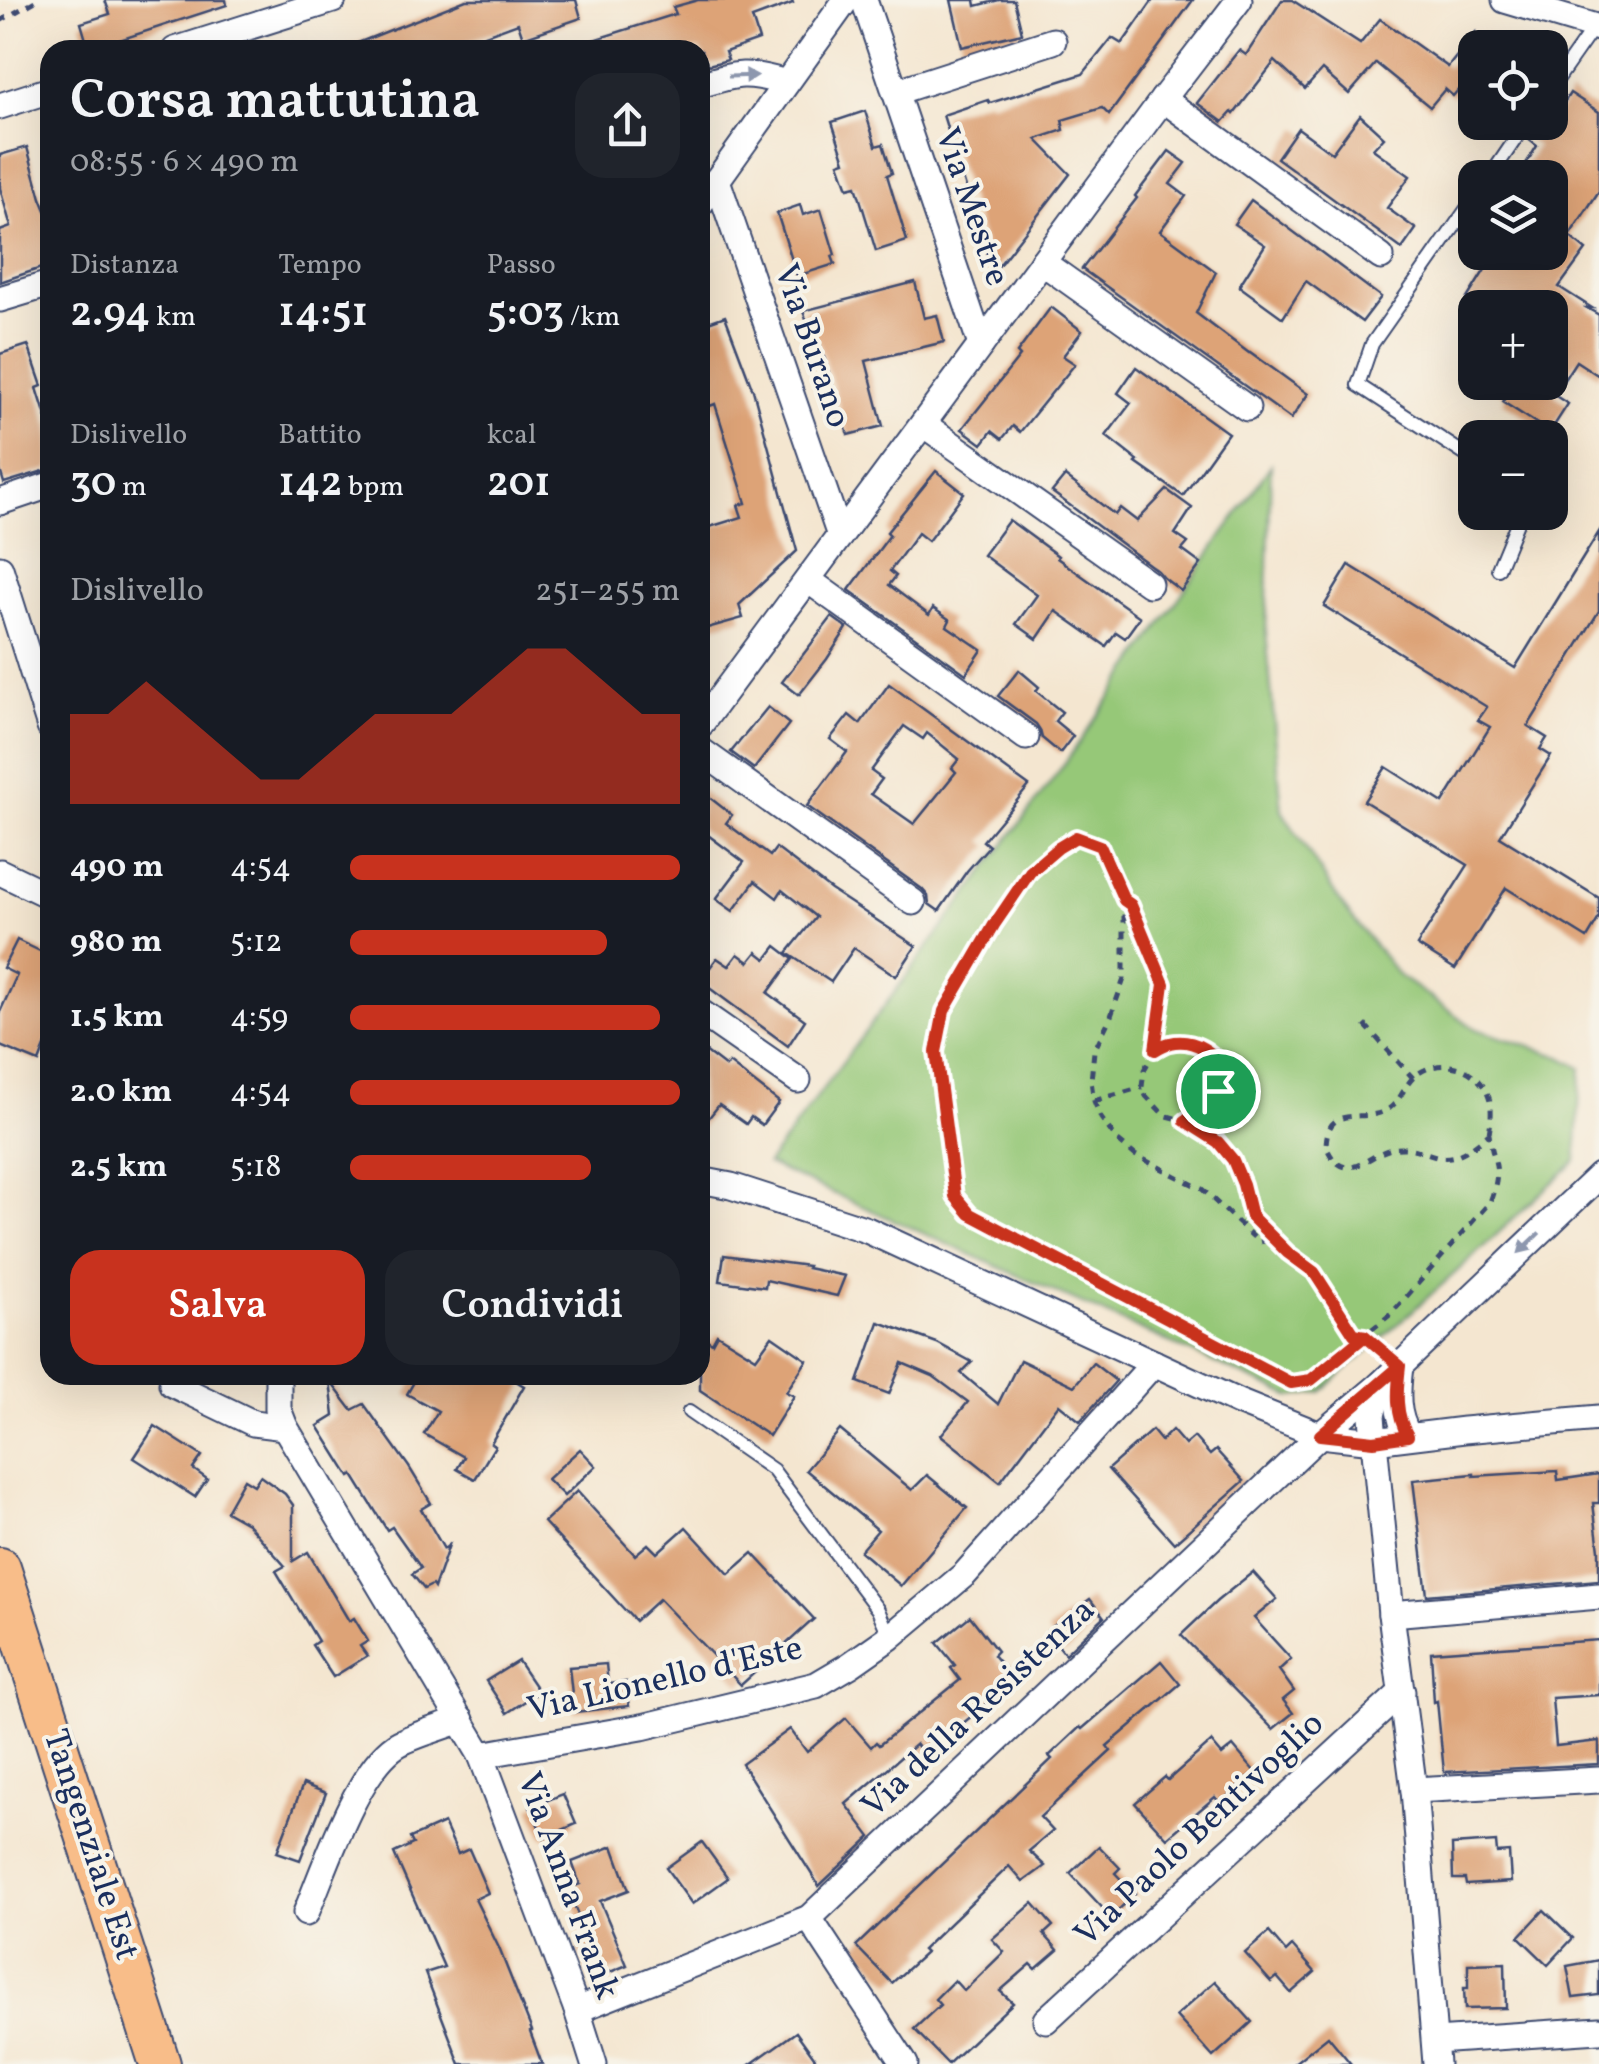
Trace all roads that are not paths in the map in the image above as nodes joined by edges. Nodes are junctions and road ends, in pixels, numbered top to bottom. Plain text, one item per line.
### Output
1 (333, 0) edge
2 (846, 0) edge
3 (864, 0) edge
4 (1239, 0) edge
5 (1505, 0) edge
6 (1597, 28) edge
7 (207, 40) edge
8 (1052, 41) dead end
9 (1568, 66) edge
10 (710, 81) edge
11 (786, 83) junction
12 (895, 92) junction
13 (40, 93) edge
14 (1162, 99) junction
15 (0, 106) edge
16 (717, 180) junction
17 (710, 190) edge
18 (1458, 221) edge
19 (1380, 257) dead end
20 (1042, 262) junction
21 (40, 287) edge
22 (0, 299) edge
23 (981, 345) junction
24 (1247, 408) dead end
25 (922, 424) junction
26 (1458, 450) edge
27 (40, 489) edge
28 (0, 502) edge
29 (1514, 530) edge
30 (840, 536) junction
31 (0, 568) edge
32 (1498, 569) dead end
33 (808, 580) junction
34 (1149, 584) dead end
35 (40, 676) edge
36 (710, 712) edge
37 (1026, 736) dead end
38 (710, 757) edge
39 (0, 872) edge
40 (40, 891) edge
41 (913, 902) dead end
42 (710, 1019) edge
43 (798, 1080) dead end
44 (1599, 1176) edge
45 (710, 1182) edge
46 (1154, 1363) junction
47 (1390, 1375) junction
48 (174, 1385) edge
49 (278, 1385) edge
50 (689, 1412) dead end
51 (1599, 1418) edge
52 (284, 1427) junction
53 (1320, 1435) junction
54 (1408, 1436) junction
55 (1374, 1441) junction
56 (0, 1568) edge
57 (1599, 1596) edge
58 (1392, 1614) junction
59 (890, 1637) junction
60 (1402, 1692) junction
61 (461, 1720) junction
62 (480, 1755) junction
63 (1599, 1780) edge
64 (1414, 1790) junction
65 (306, 1912) dead end
66 (809, 1918) junction
67 (577, 2010) junction
68 (1046, 2020) dead end
69 (1599, 2030) edge
70 (1436, 2052) edge
71 (160, 2064) edge
72 (594, 2064) edge
73 (904, 2064) edge

1 - 7 street
2 - 11 street
3 - 12 street, Via Mestre
4 - 14 street
5 - 6 street
6 - 9 lane
8 - 12 street, Via Mestre
10 -> 11 street
11 - 16 street
12 - 23 street, Via Mestre
13 - 15 street
14 - 19 street
14 - 20 street
16 - 17 street
16 - 30 street, Via Burano
18 - 26 lane
20 - 23 street
20 - 24 street
21 - 22 street
23 - 25 street
25 - 30 street
25 - 34 street
27 - 28 street
29 - 32 lane
30 - 33 street
31 - 35 street
33 - 36 street
33 - 37 street
38 - 41 street
39 - 40 street
42 - 43 street
44 -> 47 street, Via della Resistenza
45 - 46 street
46 - 53 street
46 - 59 street, Via Lionello d'Este
47 - 53 street, Via della Resistenza
47 - 54 street
47 - 55 street
48 - 52 street
49 - 52 street, Via Anna Frank
50 - 59 lane
51 - 54 street
52 - 61 street, Via Anna Frank
53 - 55 street
53 - 66 street, Via della Resistenza
54 - 55 street
55 - 58 street
56 - 71 main road, Tangenziale Est
57 - 58 street
58 - 60 street
59 - 62 street, Via Lionello d'Este
60 - 64 street
60 - 68 street, Via Paolo Bentivoglio
61 - 62 street, Via Anna Frank
61 - 65 street
62 - 67 street, Via Anna Frank
63 - 64 street
64 - 70 street
66 - 67 street, Via della Resistenza
66 - 73 street
67 - 72 street, Via Anna Frank
69 - 70 street

